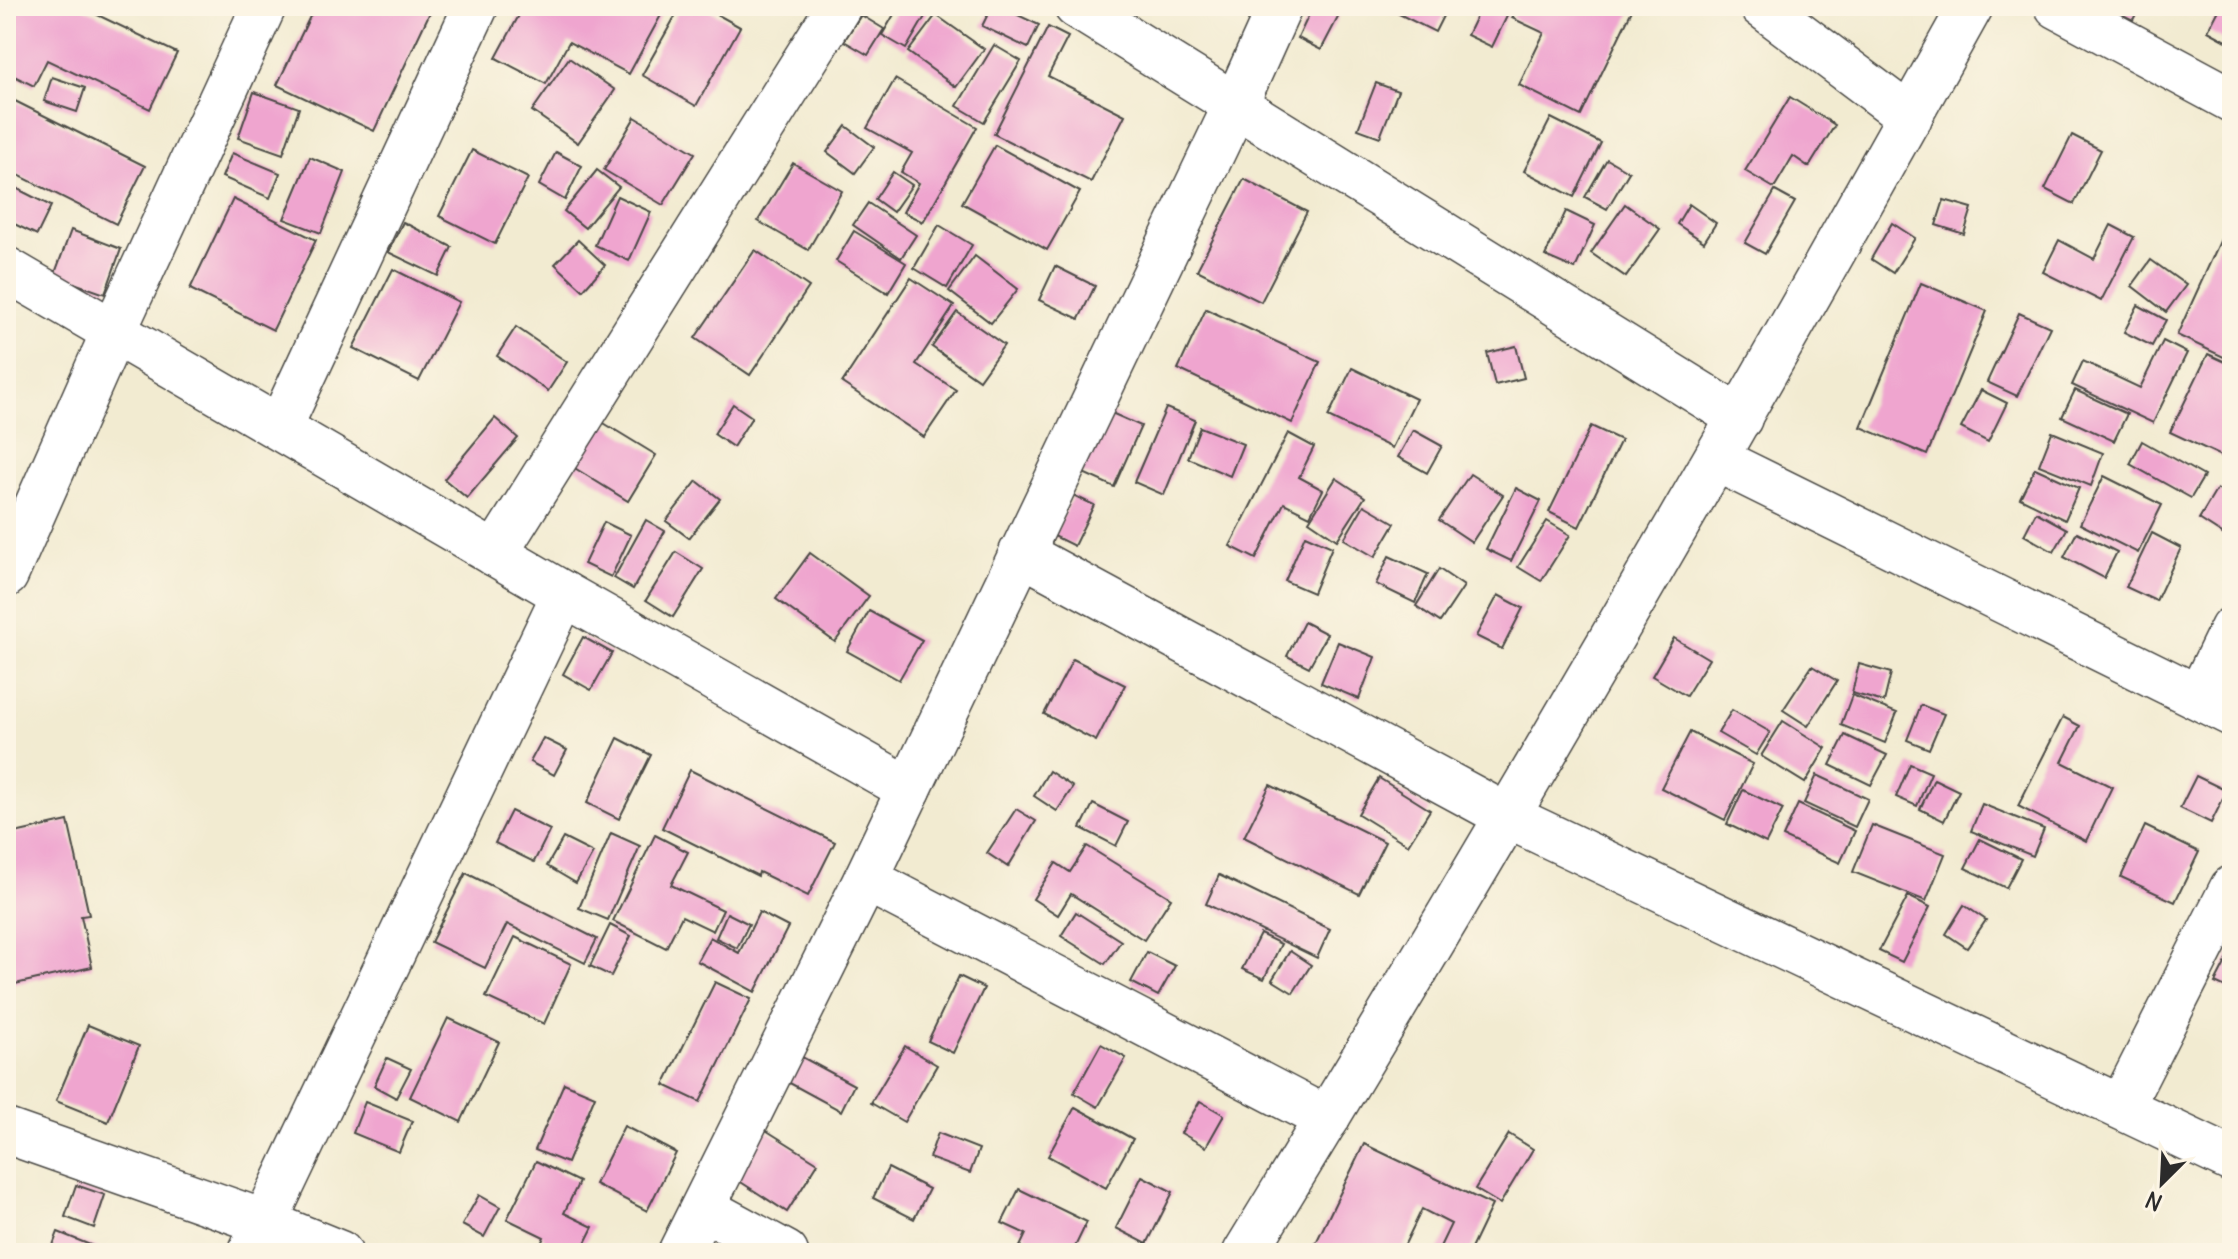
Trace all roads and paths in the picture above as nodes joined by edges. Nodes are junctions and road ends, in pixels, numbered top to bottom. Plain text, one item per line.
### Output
1 (264, 6) edge
2 (476, 6) edge
3 (839, 6) edge
4 (1076, 6) edge
5 (1280, 6) edge
6 (1762, 6) edge
7 (1971, 6) edge
8 (2057, 6) edge
9 (2232, 100) edge
10 (1235, 106) junction
11 (1910, 117) junction
12 (6, 269) edge
13 (113, 333) junction
14 (1740, 418) junction
15 (280, 427) junction
16 (1716, 459) junction
17 (1021, 553) junction
18 (495, 554) junction
19 (6, 575) edge
20 (564, 594) junction
21 (2232, 629) edge
22 (2216, 705) edge
23 (909, 789) junction
24 (1507, 816) junction
25 (866, 879) junction
26 (2232, 888) edge
27 (2121, 1107) junction
28 (1327, 1119) junction
29 (6, 1131) edge
30 (2232, 1160) edge
31 (703, 1208) junction
32 (257, 1238) edge
33 (340, 1253) edge
34 (680, 1253) edge
35 (786, 1253) edge
36 (1245, 1253) edge

1 - 13 street
2 - 15 street
3 - 18 street
4 - 10 street
5 - 10 street
6 - 11 street
7 - 11 street
8 - 9 street
10 - 14 street
10 - 17 street
11 - 14 street
12 - 13 street
13 - 15 street
13 - 19 street
14 - 16 street
15 - 18 street
16 - 22 street
16 - 24 street
17 - 23 street
17 - 24 street
18 - 20 street
20 - 23 street
20 - 32 street
21 - 22 street
23 - 25 street
24 - 27 street
24 - 28 street
25 - 28 street
25 - 31 street
26 - 27 street
27 - 30 street
28 - 36 street
29 - 32 street
31 - 34 street
31 - 35 street
32 - 33 street

